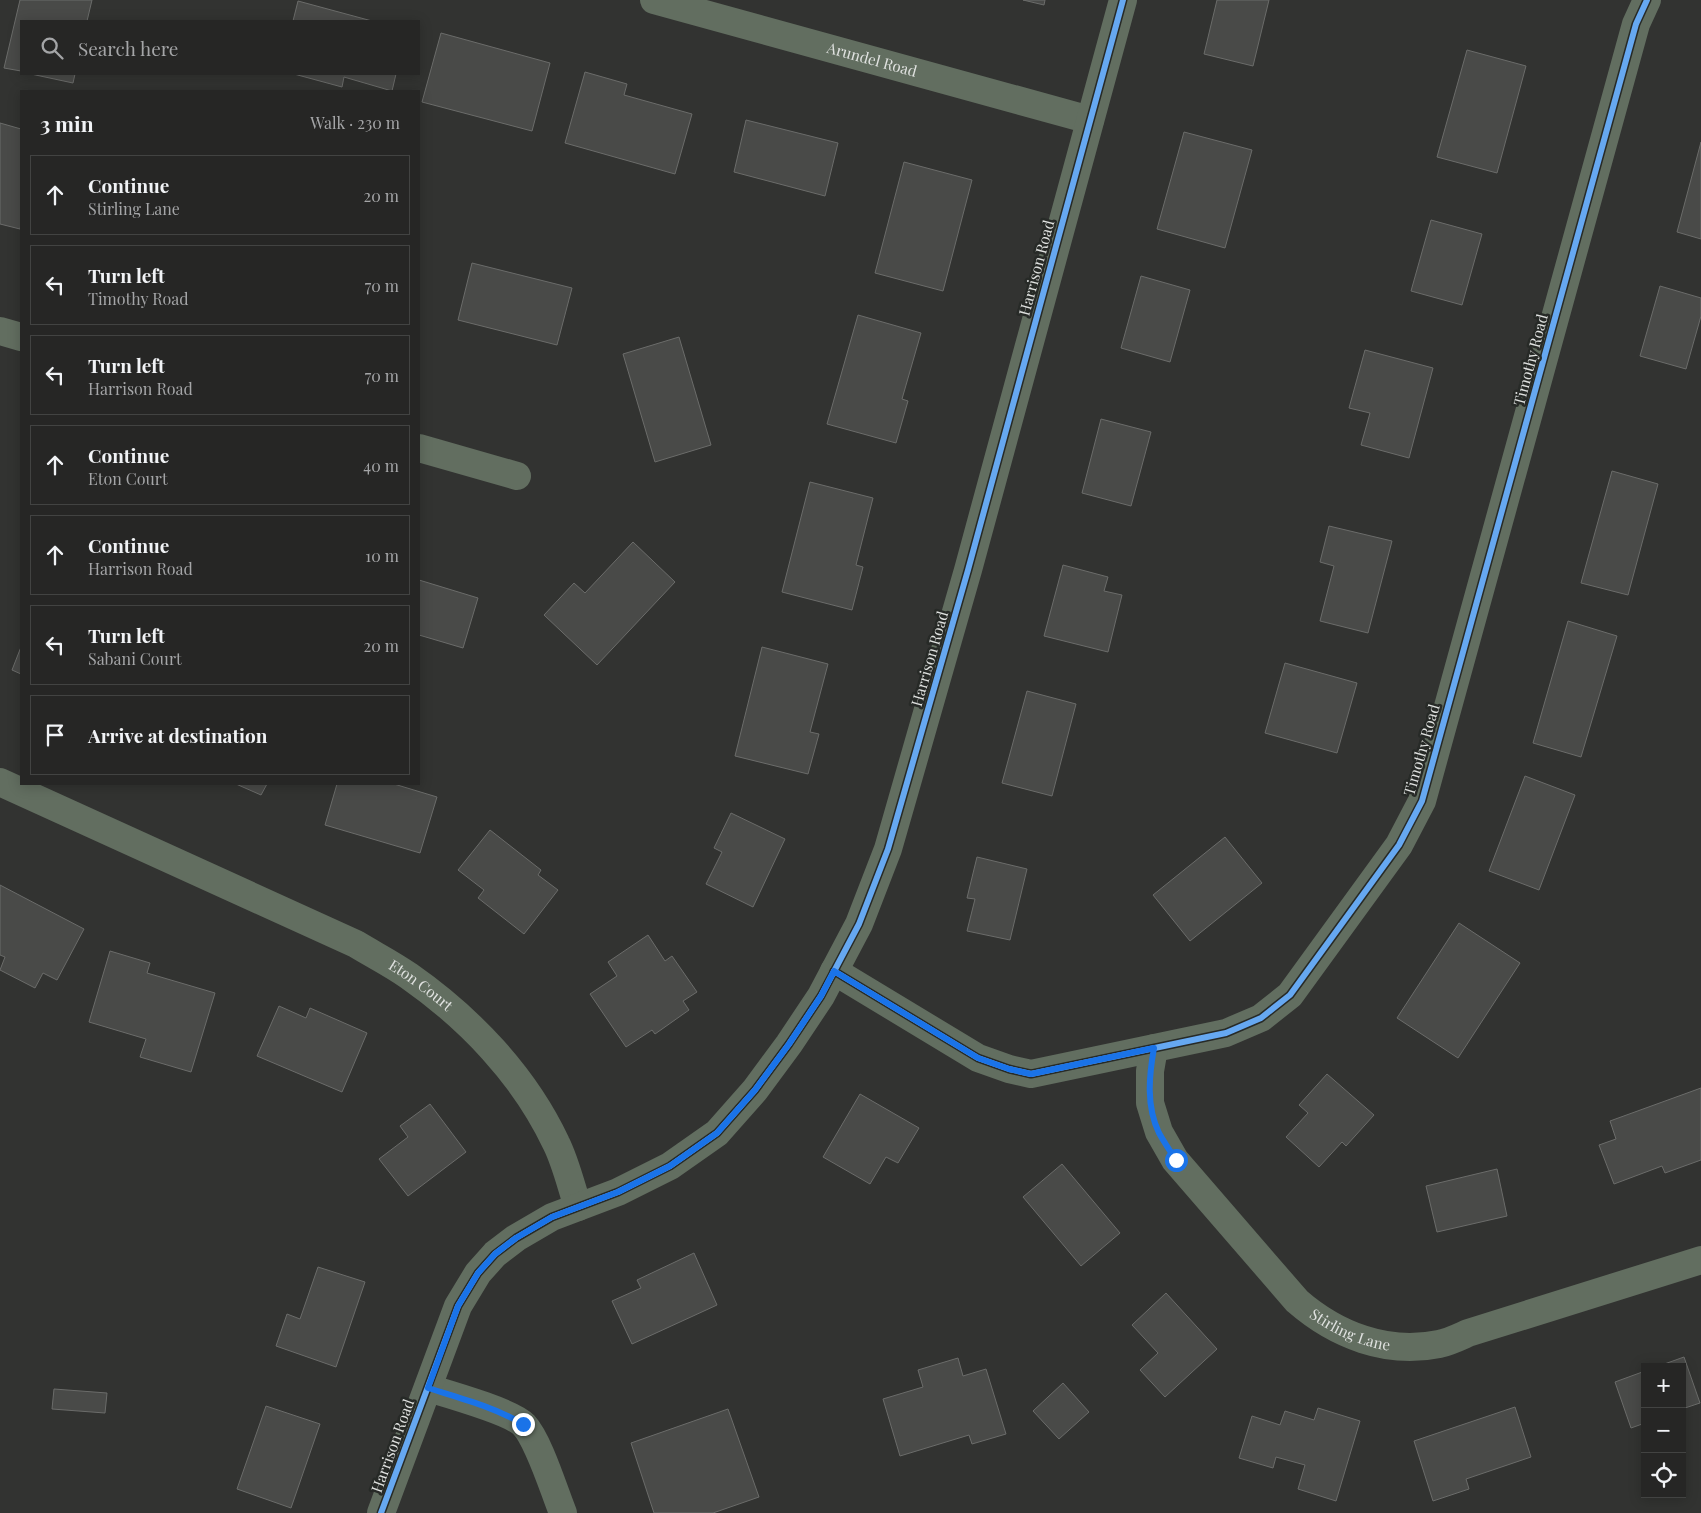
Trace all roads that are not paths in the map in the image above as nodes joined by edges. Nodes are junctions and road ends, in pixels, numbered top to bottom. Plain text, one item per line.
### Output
1 (654, 0) edge
2 (1123, 0) edge
3 (1647, 0) edge
4 (1090, 120) junction
5 (0, 331) edge
6 (20, 337) edge
7 (420, 448) edge
8 (517, 476) dead end
9 (0, 782) edge
10 (834, 971) junction
11 (1154, 1048) junction
12 (578, 1207) junction
13 (1701, 1260) edge
14 (428, 1388) junction
15 (381, 1513) edge
16 (563, 1513) edge

1 - 4 street, Arundel Road
2 - 4 street, Harrison Road
3 - 11 street, Timothy Road
4 - 10 street, Harrison Road
5 - 6 street
7 - 8 street
9 - 12 street, Eton Court
10 - 11 street, Timothy Road
10 - 12 street, Harrison Road
11 - 13 street, Stirling Lane
12 - 14 street, Harrison Road
14 - 15 street, Harrison Road
14 - 16 street

